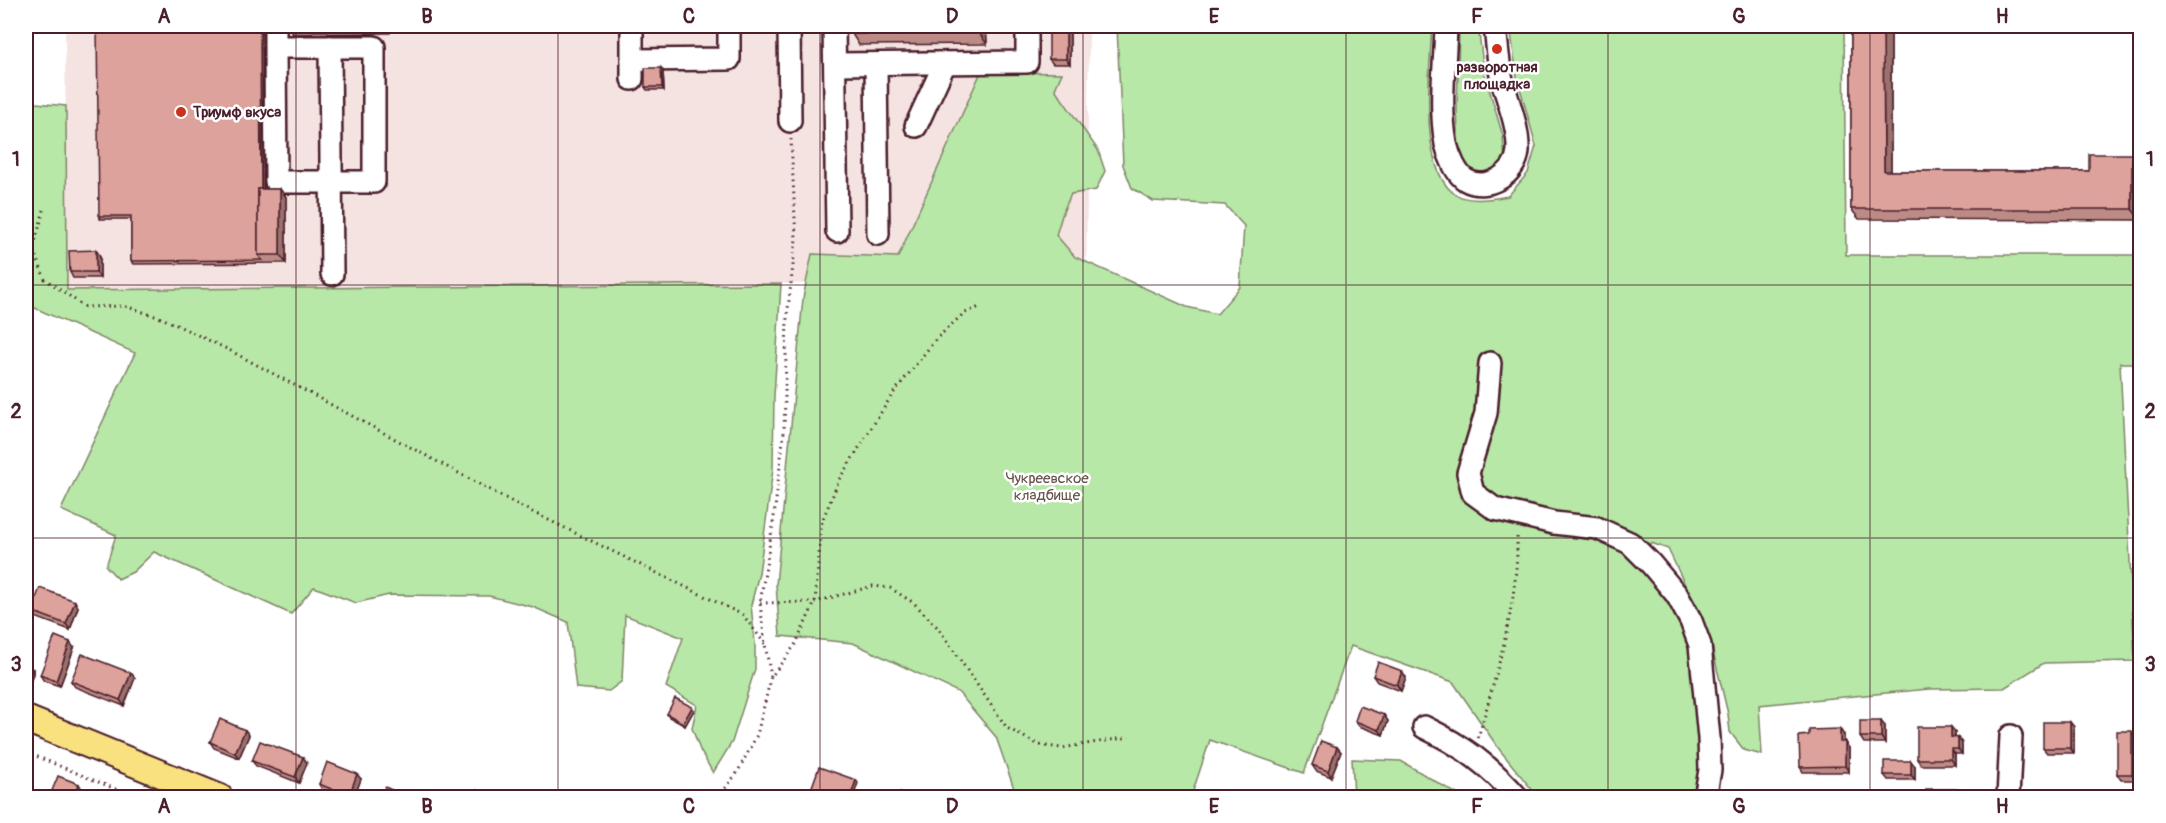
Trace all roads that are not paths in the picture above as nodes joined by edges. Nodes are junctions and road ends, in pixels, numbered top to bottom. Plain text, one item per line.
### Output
1 (275, 26) edge
2 (632, 26) edge
3 (729, 26) edge
4 (789, 26) edge
5 (834, 26) edge
6 (1027, 26) edge
7 (1446, 26) edge
8 (1495, 26) edge
9 (275, 47) junction
10 (330, 47) junction
11 (945, 63) junction
12 (835, 64) junction
13 (876, 64) junction
14 (790, 121) road end
15 (916, 126) dead end
16 (331, 182) junction
17 (837, 231) dead end
18 (878, 234) dead end
19 (332, 274) dead end
20 (1490, 363) dead end
21 (26, 719) edge
22 (1424, 727) dead end
23 (2011, 736) dead end
24 (220, 798) edge
25 (1518, 798) edge
26 (1705, 798) edge
27 (2008, 798) edge

1 - 9 street
2 - 3 street
4 - 14 street
5 - 12 street
6 - 11 street
7 - 8 street
9 - 10 street
9 - 16 street
10 - 16 street
10 - 16 street
11 - 13 street
11 - 15 street
12 - 13 street
12 - 17 street
13 - 18 street
16 - 19 street
20 - 26 street
21 - 24 main road
22 - 25 street
23 - 27 street

